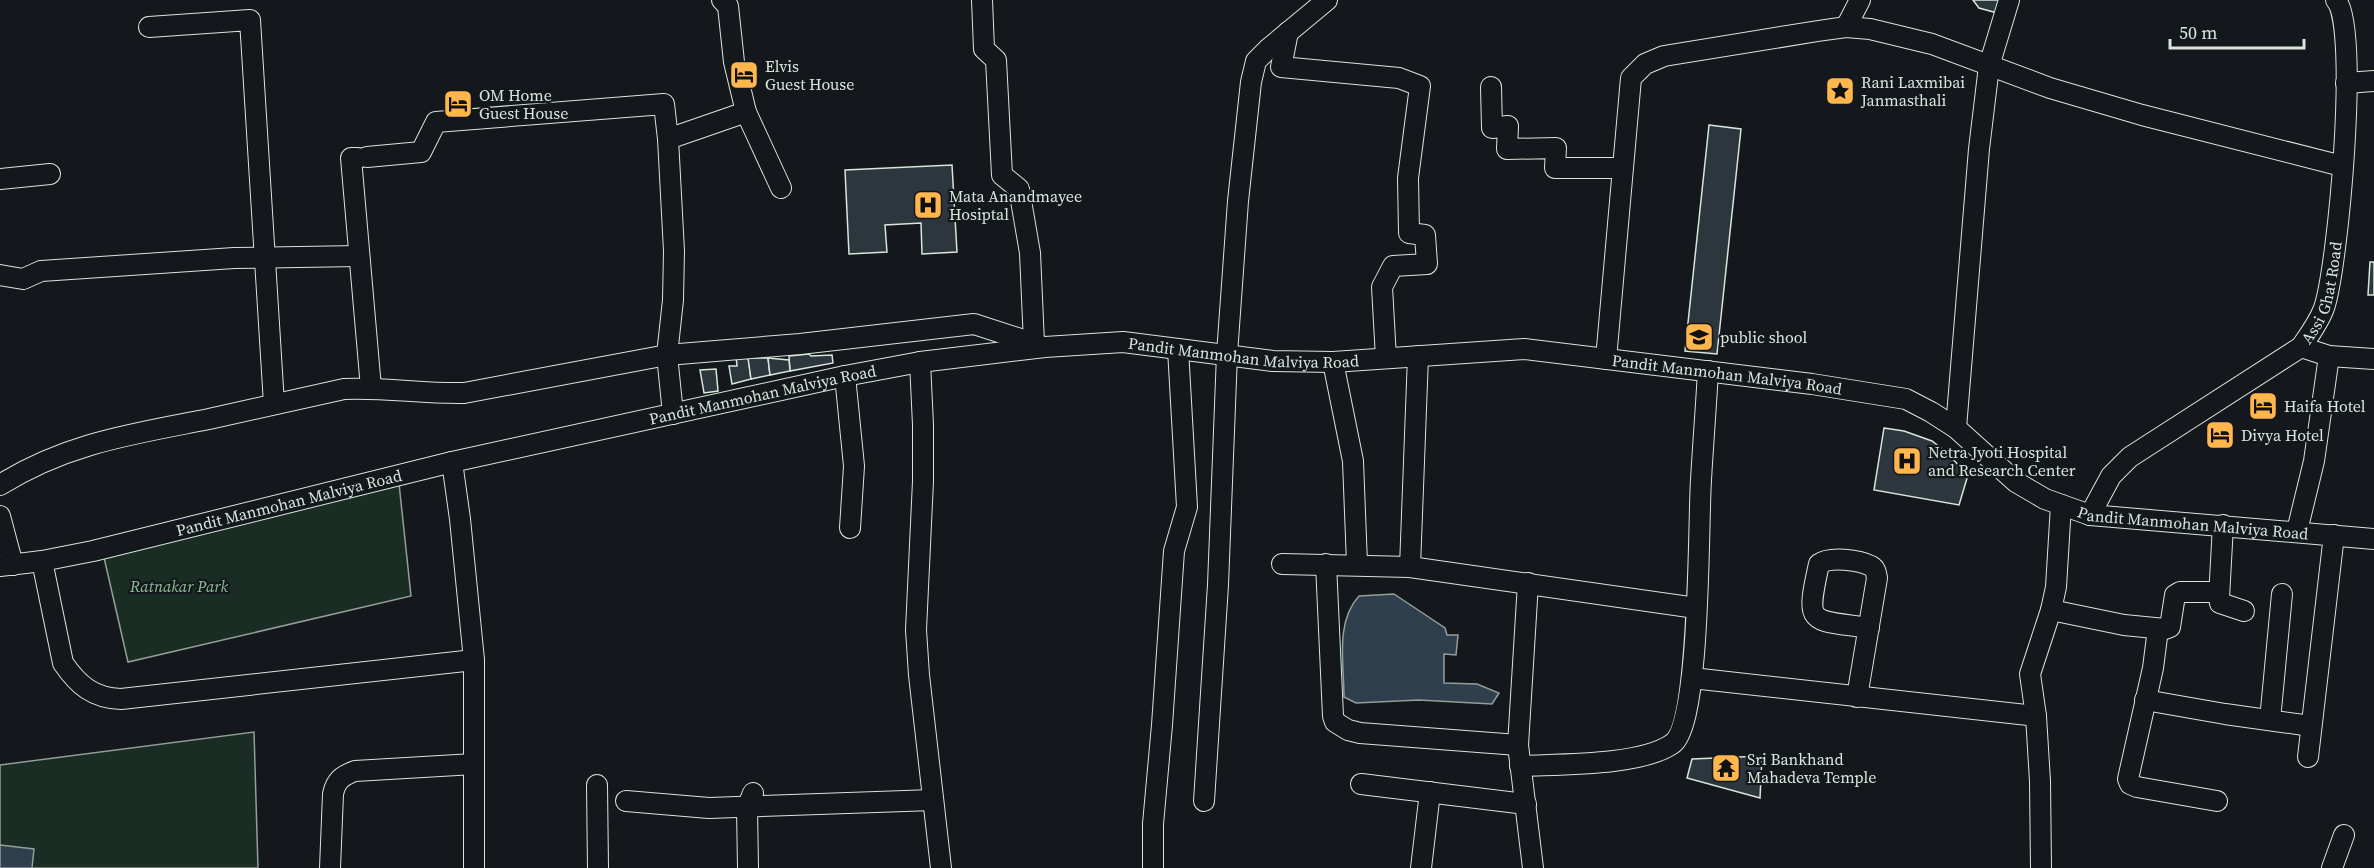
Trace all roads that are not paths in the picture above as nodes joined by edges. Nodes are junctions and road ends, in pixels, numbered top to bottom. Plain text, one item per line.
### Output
1 (722, 0) edge
2 (982, 0) edge
3 (1327, 0) edge
4 (1860, 0) edge
5 (2009, 0) edge
6 (2336, 0) edge
7 (149, 27) dead end
8 (1846, 27) junction
9 (1288, 33) junction
10 (1989, 66) junction
11 (2374, 81) edge
12 (2346, 83) junction
13 (1491, 87) dead end
14 (746, 112) junction
15 (668, 139) junction
16 (2342, 166) junction
17 (1622, 168) junction
18 (50, 174) dead end
19 (0, 179) edge
20 (781, 188) dead end
21 (359, 256) junction
22 (266, 257) junction
23 (0, 275) edge
24 (1039, 345) junction
25 (2301, 347) junction
26 (1178, 349) junction
27 (1227, 354) junction
28 (667, 355) junction
29 (1418, 356) junction
30 (2329, 356) junction
31 (1386, 358) junction
32 (1606, 359) junction
33 (2374, 359) edge
34 (920, 362) junction
35 (1333, 362) junction
36 (1708, 371) junction
37 (845, 376) junction
38 (371, 388) junction
39 (274, 404) junction
40 (673, 414) junction
41 (1956, 429) junction
42 (452, 462) junction
43 (0, 485) edge
44 (2061, 505) junction
45 (2090, 515) junction
46 (0, 516) edge
47 (2223, 525) junction
48 (850, 528) dead end
49 (2297, 531) junction
50 (2334, 535) junction
51 (2374, 539) edge
52 (42, 561) junction
53 (1282, 564) dead end
54 (1326, 564) junction
55 (1357, 564) junction
56 (6, 565) edge
57 (1410, 567) junction
58 (1528, 583) junction
59 (2218, 592) junction
60 (2282, 594) dead end
61 (1696, 608) junction
62 (2051, 610) junction
63 (2244, 611) dead end
64 (1869, 628) dead end
65 (2158, 630) junction
66 (474, 660) junction
67 (1692, 678) junction
68 (1857, 698) junction
69 (2145, 700) junction
70 (2036, 716) junction
71 (2270, 720) junction
72 (2311, 726) junction
73 (1518, 745) junction
74 (2308, 757) dead end
75 (474, 764) junction
76 (1520, 766) junction
77 (1360, 784) dead end
78 (597, 785) dead end
79 (1430, 792) junction
80 (933, 800) junction
81 (626, 801) dead end
82 (750, 801) junction
83 (1204, 801) dead end
84 (2217, 801) dead end
85 (1526, 804) junction
86 (2344, 835) dead end
87 (330, 868) edge
88 (474, 868) edge
89 (598, 868) edge
90 (748, 868) edge
91 (941, 868) edge
92 (1148, 868) edge
93 (1421, 868) edge
94 (1533, 868) edge
95 (2041, 868) edge
96 (2332, 868) edge

1 - 14 street
2 - 24 street
3 - 9 street
4 - 8 street
5 - 10 street
6 - 12 street, Assi Ghat Road
7 - 22 street
8 - 10 street
8 - 17 street
9 - 27 street
9 - 31 street
10 - 16 street
10 - 41 street
11 - 12 street
12 - 16 street, Assi Ghat Road
13 - 17 street
14 - 15 street
14 - 20 street
15 - 21 street
15 - 28 street
16 - 25 street, Assi Ghat Road
17 - 32 street
18 - 19 street
21 - 22 street
21 - 38 street
22 - 23 street
22 - 39 street
24 - 26 street, Pandit Manmohan Malviya Road
24 - 28 street
24 - 34 street, Pandit Manmohan Malviya Road
25 - 30 street
25 - 45 street, Assi Ghat Road
26 - 27 street, Pandit Manmohan Malviya Road
26 - 92 street
27 - 35 street, Pandit Manmohan Malviya Road
27 - 83 street
28 - 38 street
28 - 40 street
29 - 31 street, Pandit Manmohan Malviya Road
29 - 32 street, Pandit Manmohan Malviya Road
29 - 57 street
30 - 33 street
30 - 49 street
31 - 35 street, Pandit Manmohan Malviya Road
32 - 36 street, Pandit Manmohan Malviya Road
34 - 37 street, Pandit Manmohan Malviya Road
34 - 80 street
35 - 55 street
36 - 41 street, Pandit Manmohan Malviya Road
36 - 61 street
37 - 40 street, Pandit Manmohan Malviya Road
37 - 48 street
38 - 39 street
39 - 43 street
40 - 42 street, Pandit Manmohan Malviya Road
41 - 44 street, Pandit Manmohan Malviya Road
42 - 52 street, Pandit Manmohan Malviya Road
42 - 66 street
44 - 45 street, Pandit Manmohan Malviya Road
44 - 62 street
45 - 47 street, Pandit Manmohan Malviya Road
46 - 56 street
47 - 49 street, Pandit Manmohan Malviya Road
47 - 59 street
49 - 50 street, Pandit Manmohan Malviya Road
50 - 51 street, Pandit Manmohan Malviya Road
50 - 72 street
52 - 56 street, Pandit Manmohan Malviya Road
52 - 66 street
53 - 54 street
54 - 55 street
54 - 73 street
55 - 57 street
57 - 58 street
58 - 61 street
58 - 73 street
59 - 63 street
59 - 65 street
60 - 71 street
61 - 67 street
62 - 65 street
62 - 70 street
64 - 68 street
65 - 69 street
66 - 75 street
67 - 68 street
67 - 76 street
68 - 70 street
69 - 71 street
69 - 84 street
70 - 95 street
71 - 72 street
72 - 74 street
73 - 76 street
75 - 87 street
75 - 88 street
76 - 85 street
77 - 79 street
78 - 89 street
79 - 85 street
79 - 93 street
80 - 82 street
80 - 91 street
81 - 82 street
82 - 90 street
85 - 94 street
86 - 96 street

